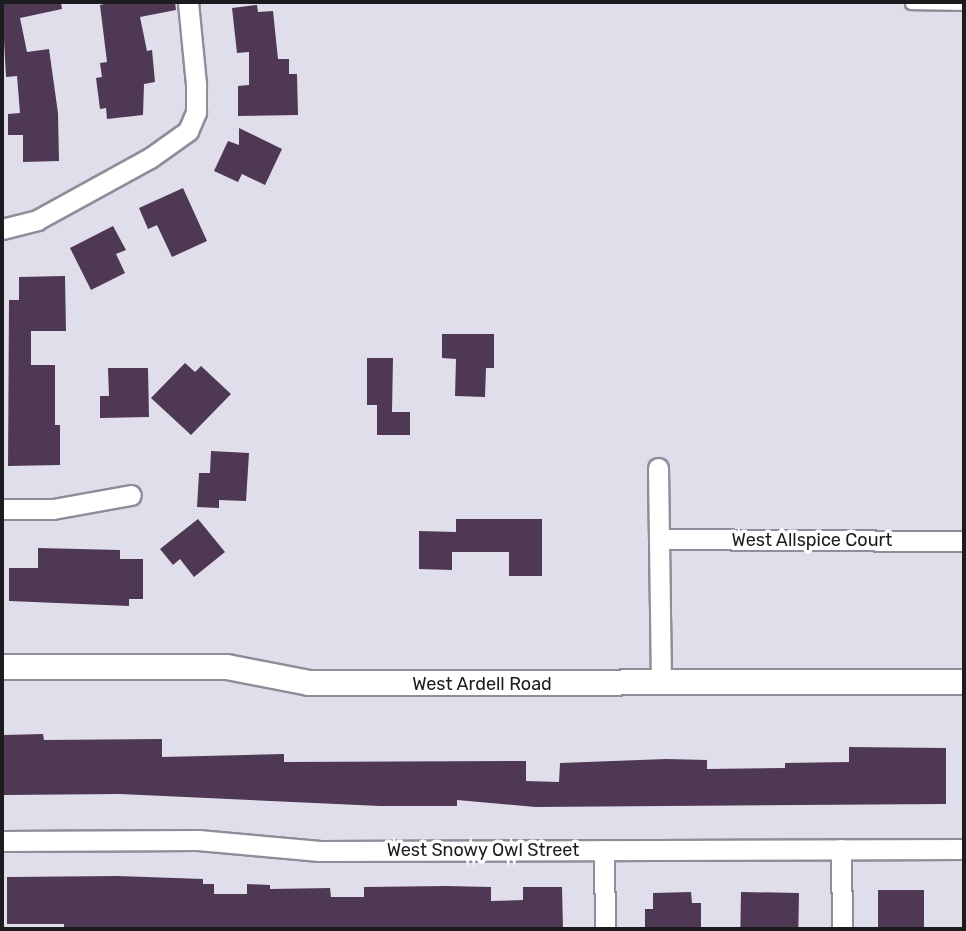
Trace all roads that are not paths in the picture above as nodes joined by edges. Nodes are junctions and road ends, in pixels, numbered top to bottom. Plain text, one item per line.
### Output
1 (188, 2) edge
2 (911, 4) dead end
3 (964, 5) edge
4 (2, 229) edge
5 (658, 468) dead end
6 (131, 495) dead end
7 (2, 509) edge
8 (659, 539) junction
9 (964, 541) edge
10 (2, 667) edge
11 (964, 682) edge
12 (661, 684) junction
13 (2, 841) edge
14 (841, 849) junction
15 (964, 849) edge
16 (604, 850) junction
17 (605, 929) edge
18 (842, 929) edge

1 - 4 street
2 - 3 lane
5 - 8 street
6 - 7 street
8 - 9 street, West Allspice Court
8 - 12 street
10 - 12 street, West Ardell Road
11 - 12 street, West Ardell Road
13 - 16 street, West Snowy Owl Street
14 - 15 street, West Snowy Owl Street
14 - 16 street, West Snowy Owl Street
14 - 18 street
16 - 17 street

